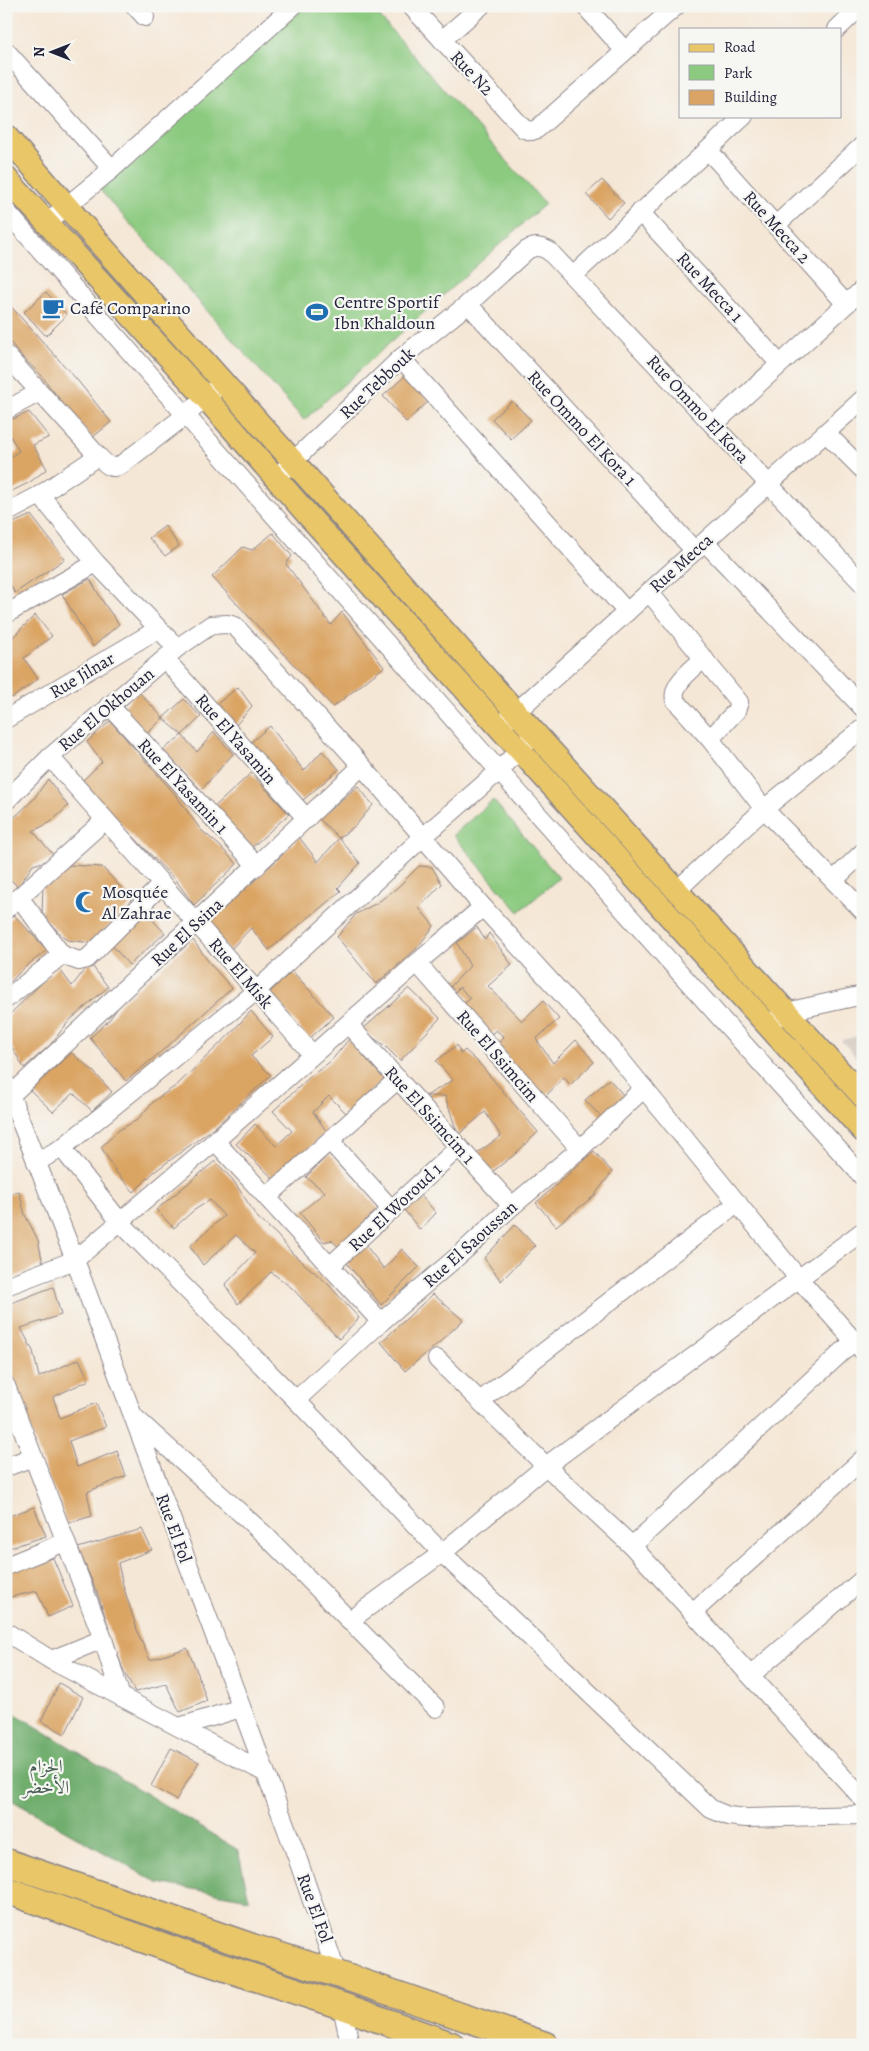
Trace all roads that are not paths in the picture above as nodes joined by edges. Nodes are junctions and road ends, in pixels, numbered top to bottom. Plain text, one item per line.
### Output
1 (293, 6) edge
2 (412, 6) edge
3 (480, 6) edge
4 (586, 6) edge
5 (676, 6) edge
6 (861, 6) edge
7 (838, 28) edge
8 (442, 40) junction
9 (6, 51) edge
10 (625, 51) junction
11 (742, 118) edge
12 (6, 136) edge
13 (863, 145) edge
14 (708, 150) junction
15 (112, 169) junction
16 (6, 178) edge
17 (66, 205) junction
18 (6, 212) edge
19 (640, 212) junction
20 (46, 223) junction
21 (776, 225) junction
22 (527, 250) joint
23 (573, 276) junction
24 (863, 289) edge
25 (468, 304) junction
26 (846, 304) junction
27 (6, 355) edge
28 (401, 358) junction
29 (780, 363) junction
30 (224, 382) junction
31 (40, 392) junction
32 (205, 397) junction
33 (863, 399) edge
34 (6, 410) edge
35 (186, 415) junction
36 (713, 425) junction
37 (826, 433) junction
38 (98, 456) junction
39 (294, 461) junction
40 (863, 470) edge
41 (275, 478) junction
42 (769, 485) junction
43 (40, 494) junction
44 (6, 513) edge
45 (306, 514) junction
46 (289, 530) junction
47 (700, 547) junction
48 (96, 563) junction
49 (863, 584) edge
50 (649, 592) junction
51 (627, 612) junction
52 (6, 614) edge
53 (158, 629) junction
54 (171, 654) junction
55 (704, 658) junction
56 (109, 705) junction
57 (863, 708) edge
58 (516, 712) junction
59 (6, 719) edge
60 (500, 727) junction
61 (863, 728) edge
62 (536, 732) junction
63 (710, 739) junction
64 (520, 750) junction
65 (50, 757) junction
66 (362, 766) junction
67 (499, 771) junction
68 (6, 801) edge
69 (764, 809) junction
70 (306, 819) junction
71 (105, 820) junction
72 (423, 838) junction
73 (863, 852) edge
74 (257, 866) junction
75 (834, 880) junction
76 (162, 884) junction
77 (676, 891) junction
78 (20, 897) junction
79 (483, 907) junction
80 (6, 909) edge
81 (862, 911) edge
82 (197, 923) junction
83 (62, 955) junction
84 (416, 963) junction
85 (256, 991) junction
86 (863, 996) edge
87 (6, 999) edge
88 (777, 1019) junction
89 (348, 1024) junction
90 (312, 1054) junction
91 (398, 1078) junction
92 (644, 1088) junction
93 (8, 1090) edge
94 (863, 1097) edge
95 (863, 1131) edge
96 (215, 1141) junction
97 (330, 1142) junction
98 (459, 1147) junction
99 (62, 1148) junction
100 (580, 1149) junction
101 (36, 1162) junction
102 (863, 1177) edge
103 (267, 1197) junction
104 (738, 1203) junction
105 (512, 1206) junction
106 (392, 1210) junction
107 (120, 1222) junction
108 (863, 1231) edge
109 (75, 1260) junction
110 (330, 1266) junction
111 (799, 1279) junction
112 (6, 1286) edge
113 (381, 1322) junction
114 (858, 1346) edge
115 (437, 1360) dead end
116 (6, 1386) edge
117 (296, 1400) junction
118 (480, 1401) junction
119 (131, 1414) junction
120 (33, 1457) junction
121 (863, 1459) edge
122 (546, 1466) junction
123 (6, 1467) edge
124 (65, 1542) junction
125 (632, 1546) junction
126 (442, 1553) junction
127 (6, 1566) edge
128 (863, 1578) edge
129 (693, 1612) junction
130 (349, 1621) junction
131 (6, 1632) edge
132 (103, 1639) junction
133 (51, 1660) junction
134 (751, 1675) junction
135 (120, 1697) junction
136 (241, 1708) junction
137 (436, 1708) dead end
138 (179, 1727) junction
139 (264, 1772) junction
140 (863, 1799) edge
141 (863, 1815) edge
142 (6, 1862) edge
143 (6, 1890) edge
144 (337, 1974) junction
145 (342, 2006) junction
146 (350, 2045) edge
147 (451, 2045) edge
148 (545, 2045) edge

1 - 15 street
2 - 8 street, Rue N2
3 - 8 street
4 - 10 street
5 - 10 street
6 - 7 street
8 - 10 street, Rue N2
9 - 15 street
11 - 14 street
12 - 17 main road
13 - 21 street
14 - 19 street
14 - 21 street, Rue Mecca 2
15 - 17 street
16 - 20 main road
17 - 20 street
17 - 30 main road
18 - 35 street
19 - 23 street
19 - 29 street, Rue Mecca 1
20 - 32 main road
21 - 26 street, Rue Mecca 2
22 - 23 street, Rue Ommo El Kora
22 - 25 street, Rue Tebbouk
23 - 36 street, Rue Ommo El Kora
24 - 26 street
25 - 28 street, Rue Tebbouk
25 - 47 street, Rue Ommo El Kora 1
26 - 29 street
27 - 31 street
28 - 39 street, Rue Tebbouk
28 - 51 street
29 - 36 street
30 - 32 street
30 - 39 main road
31 - 34 street
31 - 38 street
32 - 35 street
32 - 41 main road
33 - 37 street, Rue Mecca
35 - 38 street
35 - 46 street
36 - 42 street, Rue Ommo El Kora
37 - 40 street
37 - 42 street, Rue Mecca
38 - 43 street
39 - 41 street, Rue Tebbouk
39 - 58 main road
41 - 45 main road
42 - 47 street, Rue Mecca
42 - 49 street, Rue Ommo El Kora
43 - 44 street
43 - 48 street, Rue El Yasamin
45 - 46 street
45 - 60 main road
46 - 67 street
47 - 50 street, Rue Mecca
47 - 57 street, Rue Ommo El Kora 1
48 - 52 street
48 - 53 street, Rue El Yasamin
50 - 51 street, Rue Mecca
50 - 55 street
51 - 58 street, Rue Mecca
53 - 54 street, Rue El Yasamin
53 - 59 street, Rue Jilnar
54 - 56 street, Rue El Okhouan
54 - 66 street, Rue El Okhouan
54 - 70 street, Rue El Yasamin
55 - 63 street
55 - 63 street
56 - 65 street, Rue El Okhouan
56 - 74 street, Rue El Yasamin 1
58 - 60 street, Rue Mecca
58 - 62 main road
60 - 64 main road
61 - 69 street
62 - 64 street
62 - 77 main road
63 - 69 street
64 - 67 street
64 - 88 main road
65 - 68 street, Rue El Okhouan
65 - 71 street, Rue El Misk
66 - 70 street, Rue El Ssina
66 - 72 street
67 - 72 street
67 - 102 street
69 - 75 street
69 - 77 street
70 - 74 street, Rue El Ssina
71 - 76 street, Rue El Misk
71 - 78 street
72 - 79 street
72 - 85 street
73 - 75 street
74 - 82 street, Rue El Ssina
75 - 81 street
76 - 82 street, Rue El Misk
76 - 83 street
77 - 88 main road
78 - 80 street
78 - 83 street
79 - 84 street
79 - 92 street
82 - 85 street, Rue El Misk
82 - 93 street, Rue El Ssina
83 - 87 street
84 - 89 street
84 - 100 street, Rue El Ssimcim
85 - 90 street, Rue El Misk
85 - 99 street
86 - 88 street
88 - 94 main road
88 - 95 main road
89 - 90 street
89 - 91 street, Rue El Ssimcim 1
90 - 96 street
91 - 97 street
91 - 98 street, Rue El Ssimcim 1
92 - 100 street, Rue El Saoussan
92 - 104 street
93 - 101 street, Rue El Fol
96 - 103 street
96 - 107 street
97 - 103 street
97 - 106 street
98 - 105 street, Rue El Ssimcim 1
98 - 106 street, Rue El Woroud 1
99 - 101 street
99 - 107 street
100 - 105 street, Rue El Saoussan
101 - 109 street, Rue El Fol
103 - 110 street
104 - 111 street
104 - 118 street
105 - 113 street, Rue El Saoussan
106 - 110 street, Rue El Woroud 1
107 - 109 street
107 - 117 street
108 - 111 street
109 - 112 street
109 - 119 street, Rue El Fol
110 - 113 street
111 - 114 street
111 - 122 street
113 - 117 street, Rue El Saoussan
114 - 125 street
115 - 118 street
116 - 120 street
117 - 126 street
118 - 122 street
119 - 130 street
119 - 136 street, Rue El Fol
120 - 123 street
120 - 124 street
121 - 129 street
122 - 125 street
122 - 126 street
124 - 127 street
124 - 132 street
125 - 129 street
126 - 130 street
126 - 141 street
128 - 134 street
129 - 134 street
130 - 137 street
131 - 133 street
132 - 133 street
132 - 135 street
133 - 135 street
134 - 140 street
135 - 138 street
136 - 138 street
136 - 139 street, Rue El Fol
138 - 139 street
139 - 144 street, Rue El Fol
142 - 144 highway
143 - 145 highway
144 - 148 highway
145 - 146 street
145 - 147 highway

